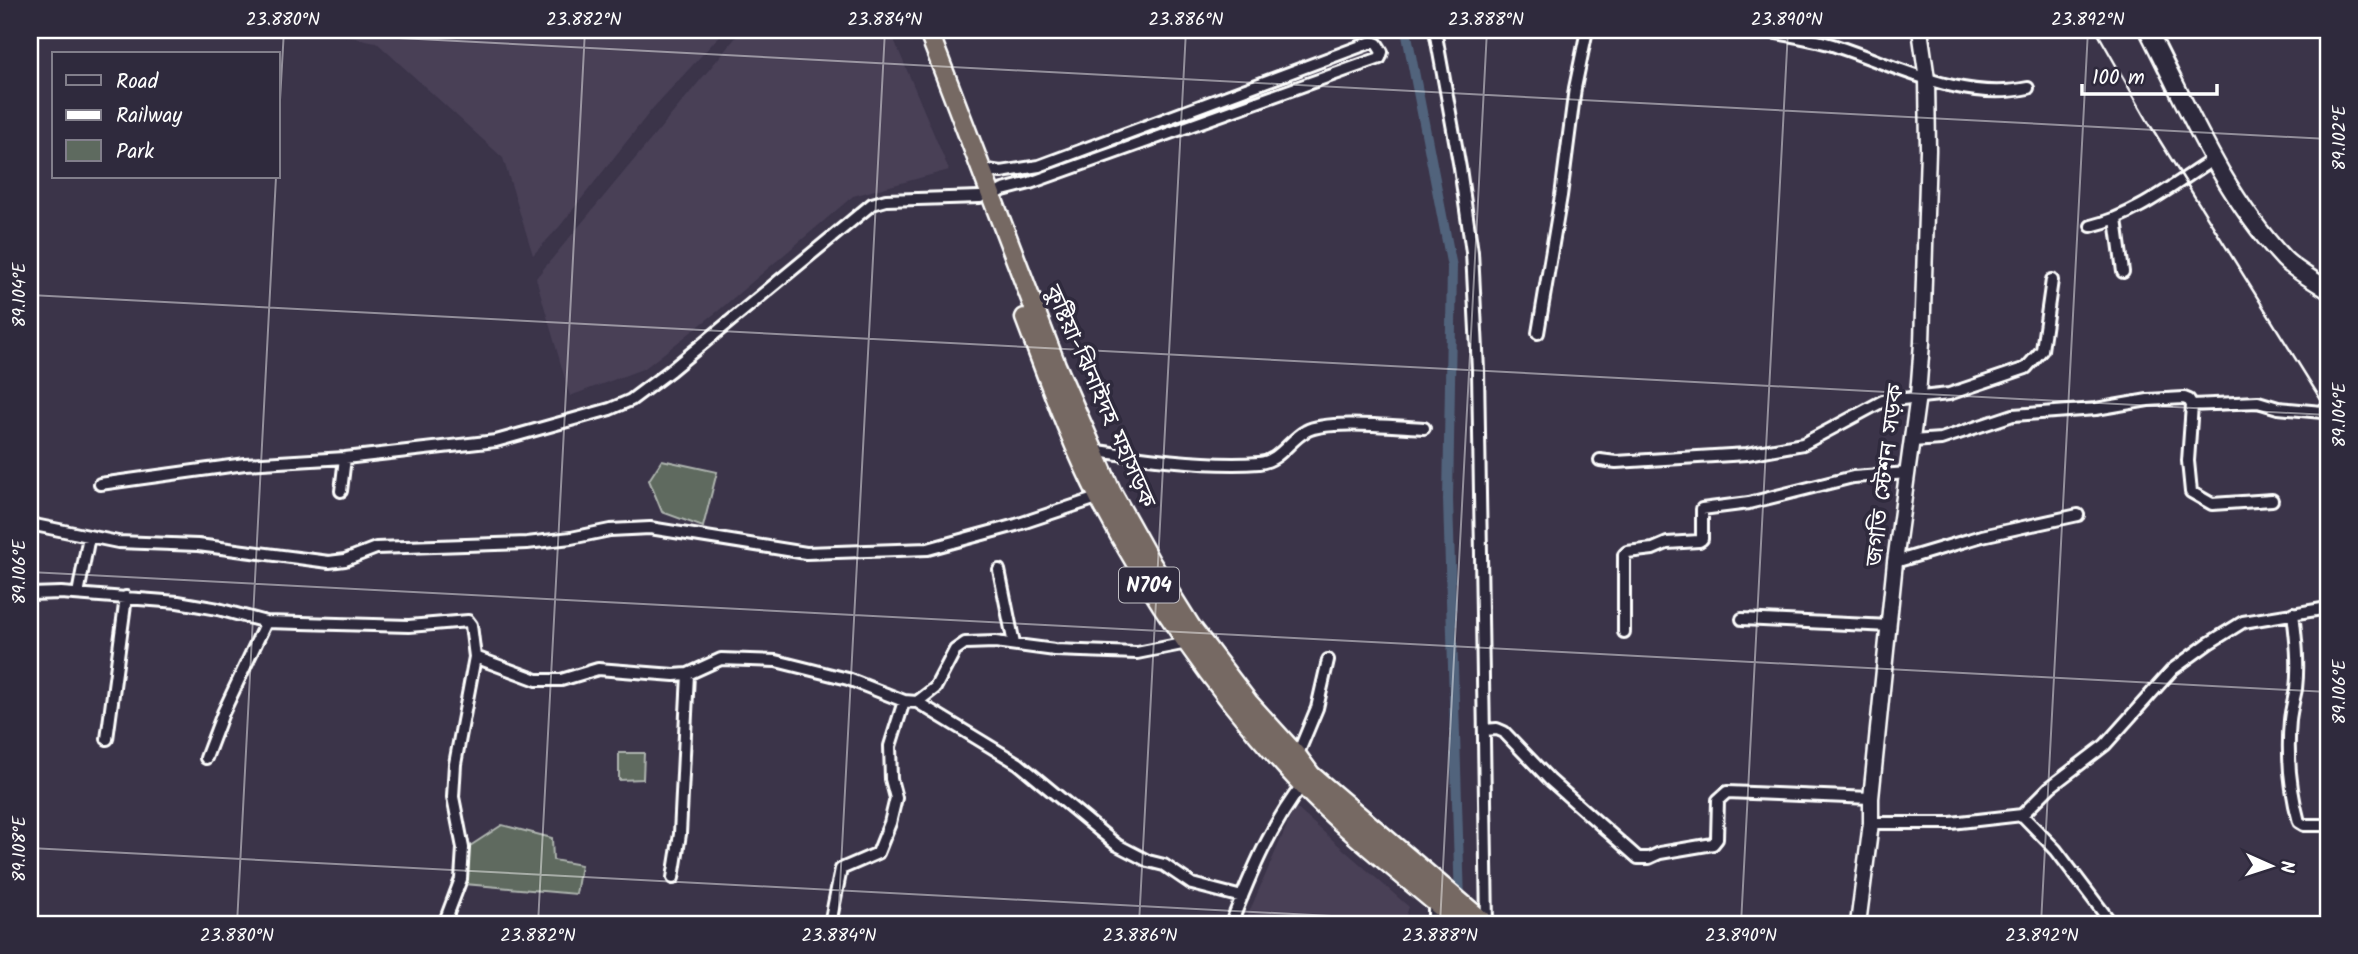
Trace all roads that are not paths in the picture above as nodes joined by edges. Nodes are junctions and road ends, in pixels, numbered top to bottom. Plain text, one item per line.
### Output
1 (915, 30) edge
2 (928, 30) edge
3 (1435, 30) edge
4 (1587, 30) edge
5 (1759, 30) edge
6 (1920, 30) edge
7 (2148, 30) edge
8 (1927, 79) junction
9 (2028, 88) dead end
10 (2214, 159) junction
11 (982, 185) junction
12 (2116, 219) junction
13 (2091, 226) dead end
14 (2123, 272) dead end
15 (2052, 280) dead end
16 (2328, 290) edge
17 (1538, 333) dead end
18 (1918, 395) junction
19 (2192, 405) junction
20 (2326, 408) dead end
21 (1424, 428) dead end
22 (1912, 441) junction
23 (1093, 450) junction
24 (345, 458) junction
25 (1600, 460) dead end
26 (1908, 473) junction
27 (100, 484) dead end
28 (341, 491) dead end
29 (1106, 495) junction
30 (2272, 500) dead end
31 (2078, 515) dead end
32 (30, 524) edge
33 (89, 536) junction
34 (1895, 562) junction
35 (999, 570) dead end
36 (30, 594) edge
37 (78, 594) junction
38 (126, 597) junction
39 (2328, 608) edge
40 (2293, 613) junction
41 (1742, 619) dead end
42 (266, 622) junction
43 (1890, 626) junction
44 (1624, 632) dead end
45 (1194, 642) junction
46 (1014, 644) junction
47 (475, 657) junction
48 (1328, 660) dead end
49 (688, 674) junction
50 (904, 701) junction
51 (917, 702) junction
52 (1484, 730) junction
53 (107, 739) dead end
54 (1297, 756) junction
55 (206, 758) dead end
56 (1307, 780) junction
57 (1871, 798) junction
58 (2022, 815) junction
59 (1871, 823) junction
60 (2328, 825) edge
61 (673, 878) dead end
62 (1242, 897) junction
63 (1435, 902) junction
64 (444, 924) edge
65 (830, 924) edge
66 (1231, 924) edge
67 (1434, 924) edge
68 (1461, 924) edge
69 (1487, 924) edge
70 (1858, 924) edge
71 (2112, 924) edge

1 - 11 highway, N704
2 - 11 highway, N704
3 - 52 street
4 - 17 street
5 - 8 street
6 - 8 street, জগতি স্টেশন সড়ক
7 - 10 main road
8 - 9 street
8 - 18 street, জগতি স্টেশন সড়ক
10 - 12 street
10 - 16 main road
11 - 11 street
11 - 23 highway, কুষ্টিয়া-ঝিনাইদহ মহাসড়ক / N704
11 - 24 street
11 - 29 highway, কুষ্টিয়া-ঝিনাইদহ মহাসড়ক / N704
12 - 13 street
12 - 14 street
15 - 18 street
18 - 22 street, জগতি স্টেশন সড়ক
18 - 25 street
19 - 20 street
19 - 22 street
19 - 30 street
21 - 23 street
22 - 26 street, জগতি স্টেশন সড়ক
23 - 29 highway, কুষ্টিয়া-ঝিনাইদহ মহাসড়ক / N704
24 - 27 street
24 - 28 street
26 - 34 street, জগতি স্টেশন সড়ক
26 - 44 street
29 - 33 street
29 - 45 highway, কুষ্টিয়া-ঝিনাইদহ মহাসড়ক / N704
31 - 34 street
32 - 33 street
33 - 37 street
34 - 43 street, জগতি স্টেশন সড়ক
35 - 46 street
36 - 37 street
37 - 38 street
38 - 42 street
38 - 53 street
39 - 40 street
40 - 58 street
40 - 60 street
41 - 43 street
42 - 47 street
42 - 55 street
43 - 57 street, জগতি স্টেশন সড়ক
45 - 46 street
45 - 54 highway, কুষ্টিয়া-ঝিনাইদহ মহাসড়ক / N704
45 - 56 highway, কুষ্টিয়া-ঝিনাইদহ মহাসড়ক / N704
46 - 51 street
47 - 49 street
47 - 64 street
48 - 54 street
49 - 50 street
49 - 61 street
50 - 51 street
50 - 65 street
51 - 62 street
52 - 57 street
52 - 69 street
54 - 56 highway, কুষ্টিয়া-ঝিনাইদহ মহাসড়ক / N704
56 - 62 street
56 - 63 highway, কুষ্টিয়া-ঝিনাইদহ মহাসড়ক / N704
56 - 69 highway, কুষ্টিয়া-ঝিনাইদহ মহাসড়ক / N704
57 - 59 street, জগতি স্টেশন সড়ক
58 - 59 street
58 - 71 street
59 - 70 street, জগতি স্টেশন সড়ক
62 - 66 street
63 - 67 street
63 - 68 highway, কুষ্টিয়া-ঝিনাইদহ মহাসড়ক / N704

